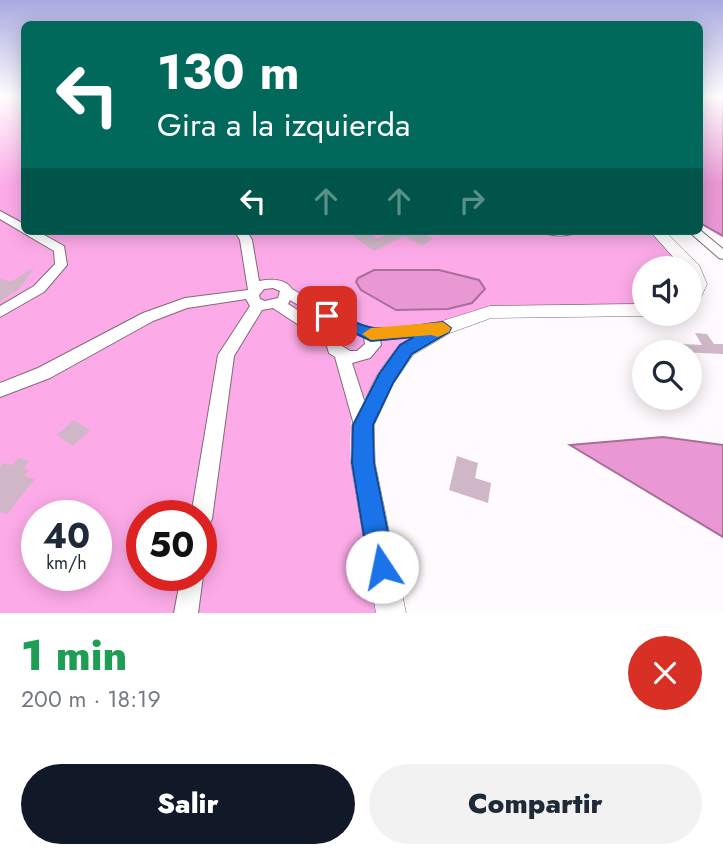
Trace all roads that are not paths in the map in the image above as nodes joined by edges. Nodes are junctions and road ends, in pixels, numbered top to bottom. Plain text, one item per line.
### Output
1 (0, 214) edge
2 (21, 226) edge
3 (36, 235) edge
4 (243, 235) edge
5 (661, 235) edge
6 (699, 235) edge
7 (681, 256) edge
8 (723, 256) edge
9 (255, 296) junction
10 (282, 298) junction
11 (632, 310) edge
12 (0, 312) edge
13 (347, 328) junction
14 (443, 328) junction
15 (371, 334) junction
16 (333, 340) junction
17 (342, 356) junction
18 (0, 390) edge
19 (363, 425) junction
20 (204, 500) edge
21 (190, 591) edge
22 (186, 613) edge
23 (391, 613) edge

1 - 2 street
3 - 12 street
4 - 9 street
5 - 7 main road
6 - 8 street
9 - 10 street
9 - 10 street
9 - 18 street
9 - 20 street
10 - 13 street
10 - 16 street
11 - 14 main road
13 - 15 street
13 - 16 street
14 - 15 street
14 - 19 main road
15 - 17 street
16 - 17 street
17 - 19 street
19 - 23 main road
21 - 22 street

